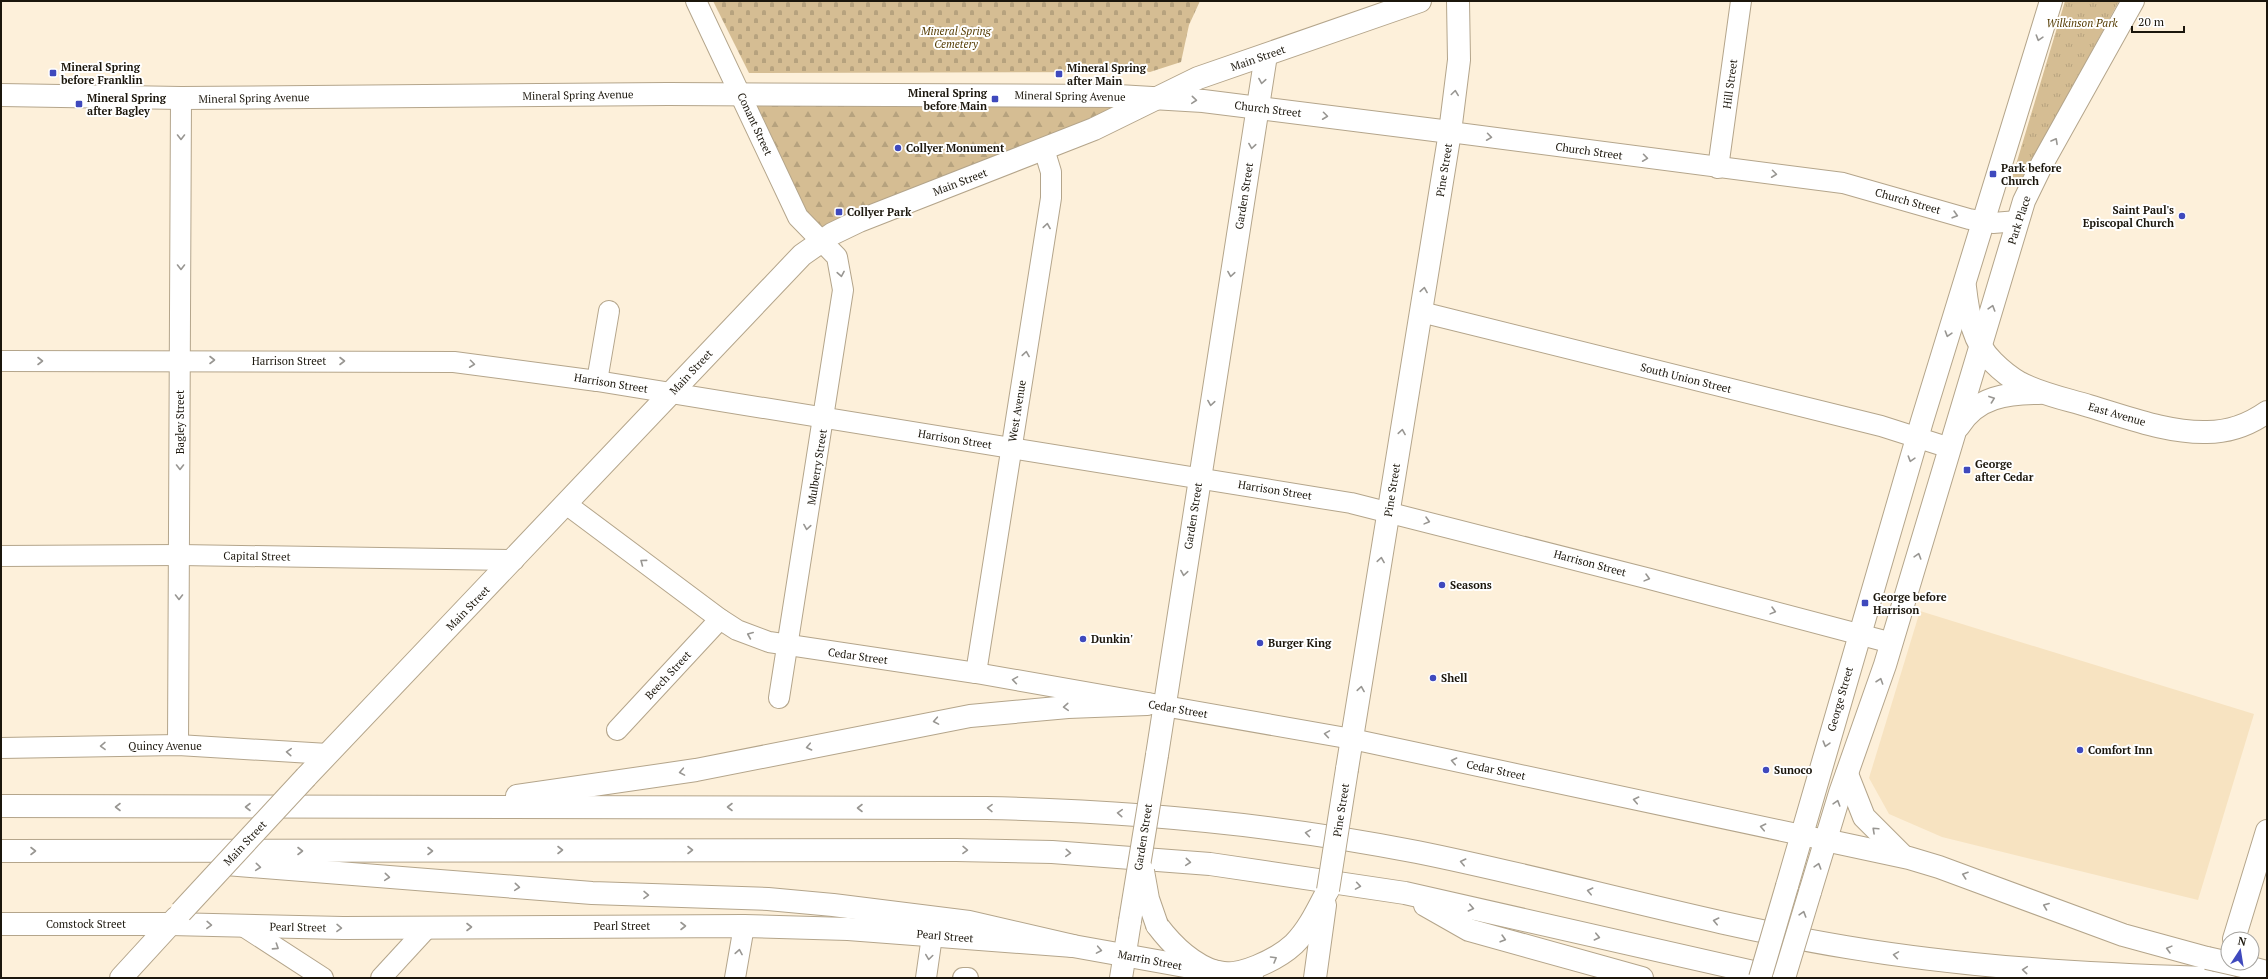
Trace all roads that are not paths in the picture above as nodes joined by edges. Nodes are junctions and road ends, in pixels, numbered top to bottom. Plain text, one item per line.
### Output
1 (696, 1) edge
2 (1420, 1) edge
3 (1458, 1) edge
4 (1741, 1) edge
5 (2051, 1) edge
6 (2133, 1) edge
7 (1266, 55) junction
8 (741, 94) junction
9 (1, 95) edge
10 (1155, 97) junction
11 (181, 98) junction
12 (1258, 108) junction
13 (1450, 132) junction
14 (1044, 149) junction
15 (1718, 168) junction
16 (2018, 221) junction
17 (1983, 222) junction
18 (822, 241) junction
19 (1965, 280) junction
20 (609, 311) dead end
21 (1421, 312) junction
22 (1980, 345) junction
23 (180, 360) junction
24 (1, 361) edge
25 (598, 381) junction
26 (671, 393) junction
27 (2045, 393) junction
28 (2267, 412) edge
29 (824, 418) junction
30 (1920, 429) junction
31 (1952, 441) junction
32 (1011, 448) junction
33 (1199, 478) junction
34 (566, 504) junction
35 (1389, 511) junction
36 (180, 555) junction
37 (1, 556) edge
38 (514, 560) junction
39 (720, 619) junction
40 (1859, 634) junction
41 (1892, 643) junction
42 (787, 645) junction
43 (976, 673) junction
44 (780, 698) dead end
45 (1155, 705) junction
46 (617, 730) dead end
47 (1352, 739) junction
48 (178, 745) junction
49 (1, 748) edge
50 (328, 754) junction
51 (1847, 774) junction
52 (1, 806) edge
53 (435, 807) junction
54 (2267, 830) edge
55 (1801, 835) junction
56 (1825, 840) junction
57 (1141, 850) junction
58 (1, 851) edge
59 (65, 851) junction
60 (1904, 857) junction
61 (1328, 890) junction
62 (1405, 893) junction
63 (176, 918) junction
64 (1, 924) edge
65 (243, 926) junction
66 (744, 926) junction
67 (427, 928) junction
68 (2236, 931) edge
69 (932, 936) junction
70 (1073, 946) junction
71 (1125, 955) junction
72 (2205, 968) edge
73 (2220, 969) edge
74 (1217, 972) junction
75 (121, 978) edge
76 (323, 978) edge
77 (381, 978) edge
78 (735, 978) edge
79 (926, 978) edge
80 (963, 978) edge
81 (968, 978) edge
82 (1121, 978) edge
83 (1252, 978) edge
84 (1315, 978) edge
85 (1642, 978) edge
86 (1760, 978) edge
87 (1780, 978) edge
88 (1784, 978) edge
89 (2190, 978) edge

1 - 8 street, Conant Street
2 - 7 main road, Main Street
13 -> 3 main road, Pine Street
4 - 15 street, Hill Street
5 -> 17 main road
16 -> 6 main road, Park Place
7 - 10 main road, Main Street
7 -> 12 main road, Garden Street
8 - 10 main road, Mineral Spring Avenue
8 - 11 main road, Mineral Spring Avenue
8 - 18 street, Conant Street
9 - 11 main road, Mineral Spring Avenue
10 -> 12 main road, Church Street
10 - 14 main road, Main Street
11 -> 23 street, Bagley Street
12 -> 13 main road, Church Street
12 -> 33 main road, Garden Street
13 -> 15 street, Church Street
21 -> 13 main road, Pine Street
14 - 18 main road, Main Street
32 -> 14 street, West Avenue
15 -> 17 street, Church Street
16 - 17 street, Church Street
22 -> 16 main road, Park Place
17 - 19 main road
18 - 26 main road, Main Street
18 -> 29 street, Mulberry Street
19 - 22 main road, East Avenue
19 -> 30 main road
20 - 25 street
21 - 30 street, South Union Street
35 -> 21 main road, Pine Street
22 - 27 main road, East Avenue
22 - 31 main road, Park Place
24 -> 23 street, Harrison Street
23 -> 25 street, Harrison Street
23 -> 36 street, Bagley Street
25 - 26 street, Harrison Street
26 - 29 street, Harrison Street
26 - 34 main road, Main Street
27 - 28 main road, East Avenue
31 -> 27 main road
29 - 32 street, Harrison Street
29 -> 42 street, Mulberry Street
30 - 31 street, South Union Street
30 -> 40 main road, George Street
41 -> 31 main road
32 - 33 street, Harrison Street
32 - 43 street, West Avenue
33 - 35 street, Harrison Street
33 -> 45 main road, Garden Street
34 - 38 main road, Main Street
39 -> 34 street, Cedar Street
35 -> 40 street, Harrison Street
47 -> 35 main road, Pine Street
36 - 37 street, Capital Street
36 - 38 street, Capital Street
36 -> 48 street, Bagley Street
38 - 50 main road, Main Street
42 -> 39 street, Cedar Street
39 - 46 street, Beech Street
40 - 41 street, Harrison Street
40 -> 55 main road, George Street
51 -> 41 main road
42 - 43 street, Cedar Street
42 - 44 street, Mulberry Street
45 -> 43 street, Cedar Street
47 -> 45 street, Cedar Street
45 -> 53 main road
45 - 57 main road, Garden Street, bridge
55 -> 47 street, Cedar Street
47 - 61 main road, Pine Street, bridge
48 -> 49 street, Quincy Avenue
50 -> 48 street, Quincy Avenue
50 - 63 main road, Main Street, bridge
56 -> 51 main road
60 -> 51 main road
53 -> 52 main road
89 -> 53 main road
54 - 68 main road
55 - 56 street, Cedar Street
55 - 86 main road, George Street, bridge
56 - 60 main road
88 -> 56 main road, bridge
57 - 71 main road, Garden Street, bridge
57 - 74 main road, bridge
58 -> 59 main road
59 -> 62 main road
59 -> 70 main road
72 -> 60 main road
74 -> 61 main road
61 - 84 main road, Pine Street
62 -> 85 main road
62 -> 87 main road
63 - 64 main road, Comstock Street
63 -> 65 main road, Pearl Street
63 - 75 main road, Main Street
65 -> 67 main road, Pearl Street
65 -> 76 street
67 -> 66 main road, Pearl Street
66 - 69 main road, Pearl Street
78 -> 66 street
67 - 77 street
69 - 70 main road, Pearl Street
69 -> 79 street
70 -> 71 main road, Marrin Street
71 - 74 main road, Marrin Street
71 - 82 main road, Garden Street
72 - 73 main road, bridge
72 - 89 main road
74 - 83 main road, Marrin Street
80 - 81 street

